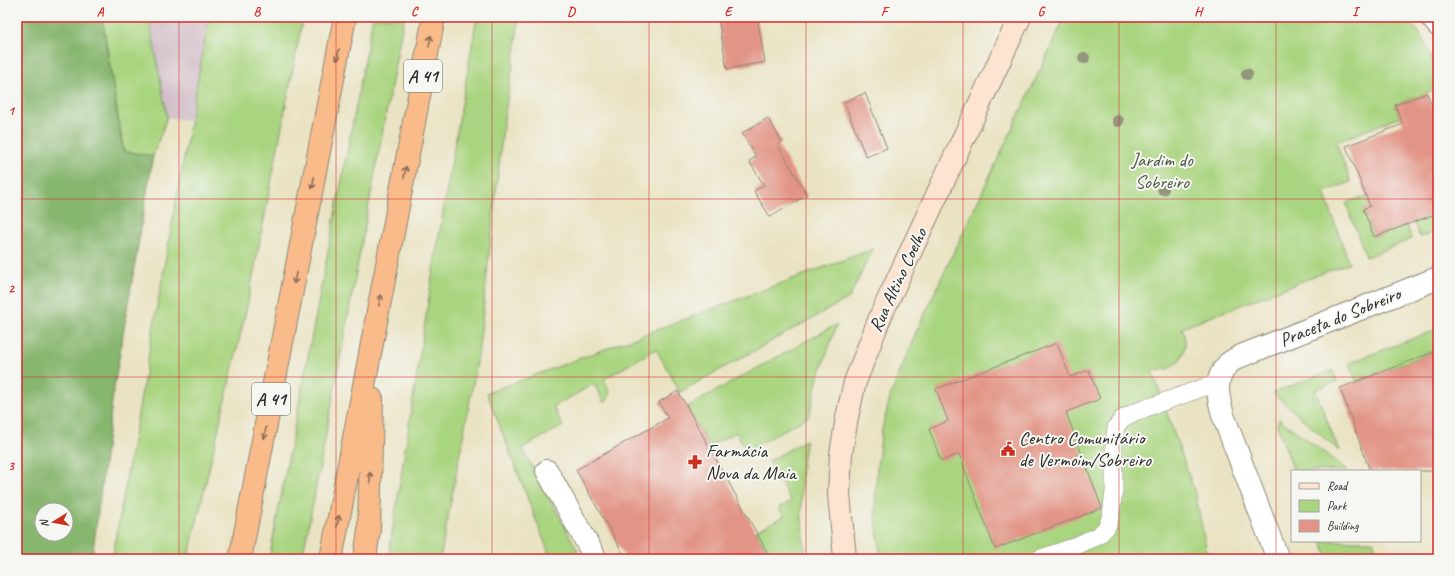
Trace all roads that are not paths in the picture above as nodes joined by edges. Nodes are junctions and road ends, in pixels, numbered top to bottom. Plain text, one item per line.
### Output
1 (345, 17) edge
2 (434, 17) edge
3 (1020, 17) edge
4 (1431, 17) edge
5 (1438, 25) edge
6 (1438, 278) edge
7 (373, 338) junction
8 (1219, 382) junction
9 (547, 471) dead end
10 (240, 559) edge
11 (331, 559) edge
12 (365, 559) edge
13 (596, 559) edge
14 (845, 559) edge
15 (1038, 559) edge
16 (1278, 559) edge

1 -> 10 highway, A 41
7 -> 2 highway, A 41
3 - 14 main road, Rua Altino Coelho
4 - 5 street
6 - 8 street, Praceta do Sobreiro
11 -> 7 highway, A 41
12 -> 7 highway
8 - 15 lane
8 - 16 street
9 - 13 street

